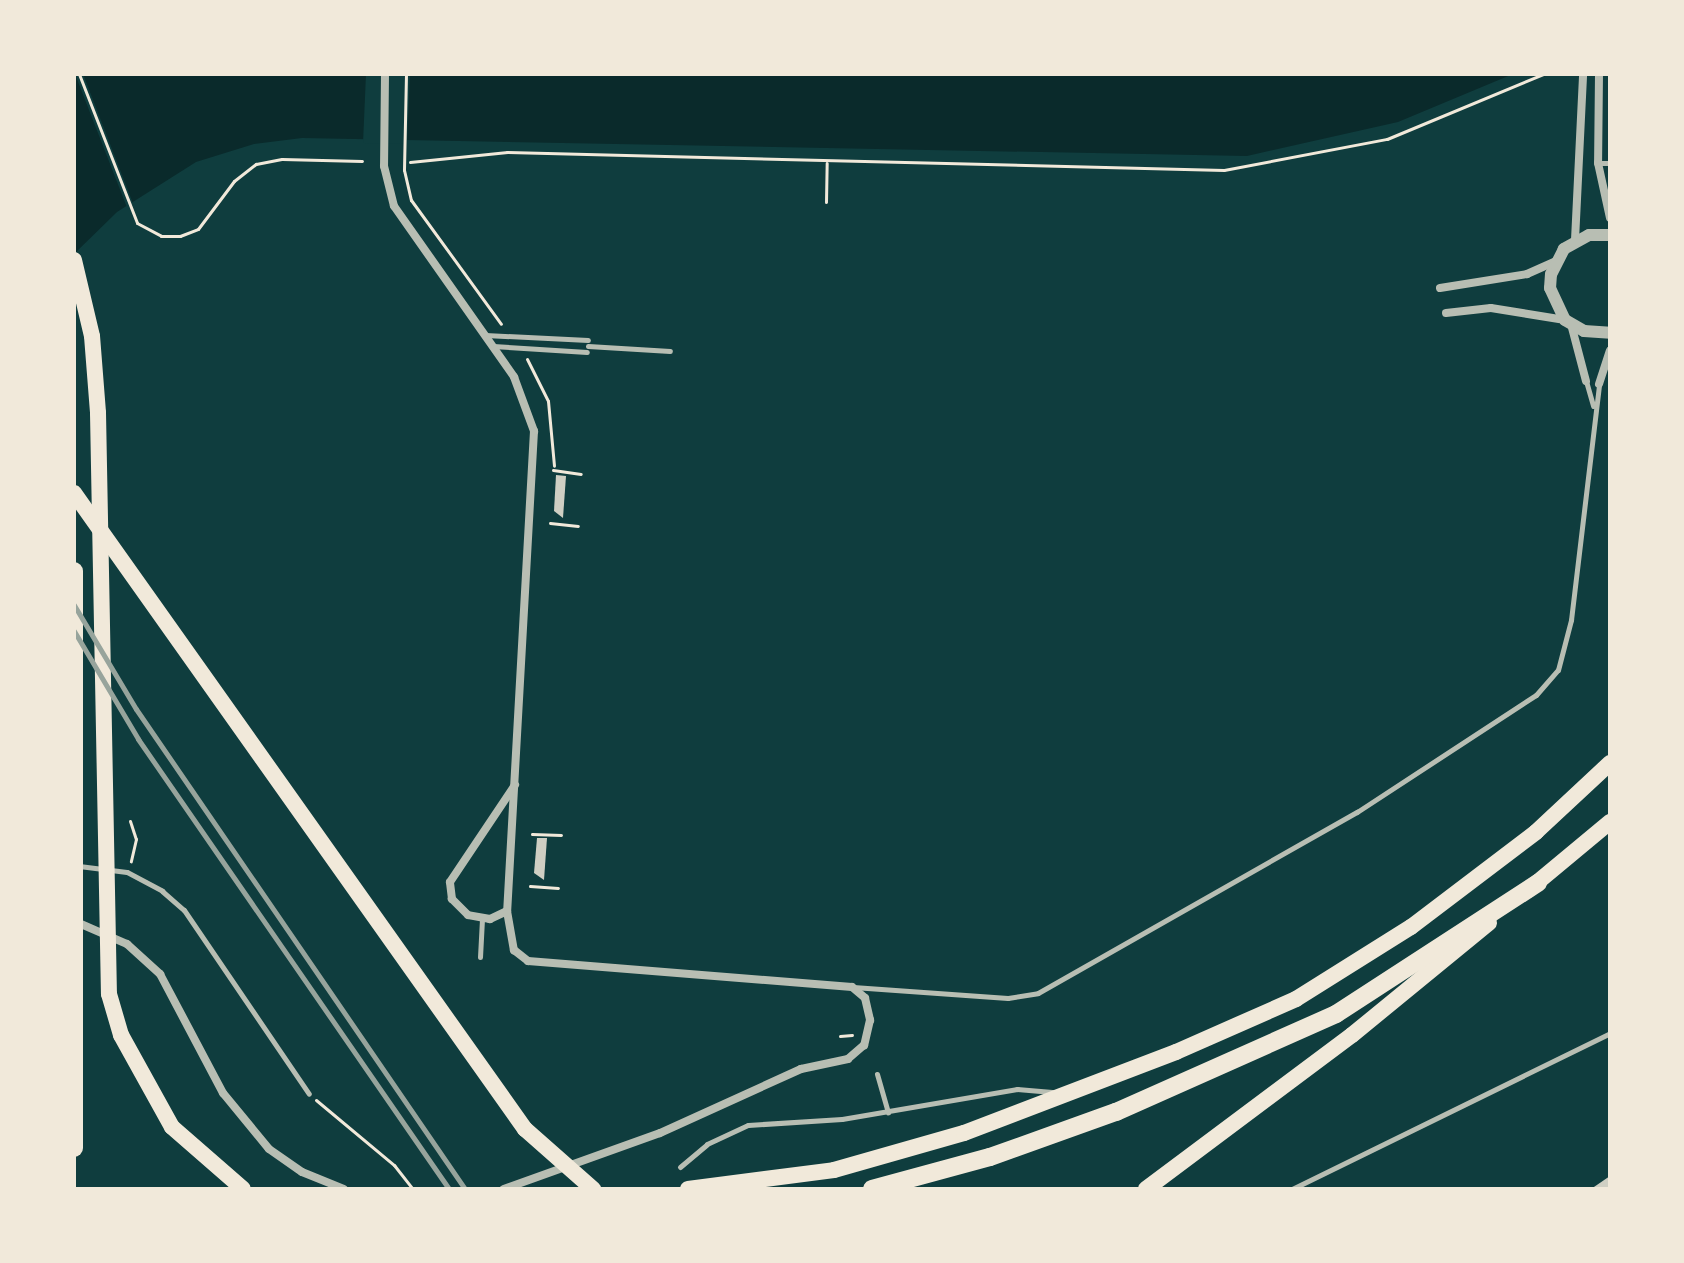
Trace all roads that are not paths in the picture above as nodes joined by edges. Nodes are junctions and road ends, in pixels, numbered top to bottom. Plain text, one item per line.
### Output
1 (385, 74) edge
2 (1583, 74) edge
3 (1599, 74) edge
4 (1598, 163) junction
5 (1610, 163) edge
6 (1610, 218) edge
7 (1610, 235) edge
8 (1575, 240) junction
9 (74, 260) edge
10 (1556, 261) junction
11 (1440, 288) dead end
12 (1446, 313) dead end
13 (1568, 322) junction
14 (1610, 333) edge
15 (484, 335) junction
16 (492, 346) junction
17 (588, 346) junction
18 (670, 351) dead end
19 (1610, 351) edge
20 (1586, 381) joint
21 (1599, 384) joint
22 (1593, 407) junction
23 (74, 493) edge
24 (74, 571) edge
25 (1610, 763) edge
26 (517, 781) junction
27 (1610, 822) edge
28 (74, 867) edge
29 (1538, 883) junction
30 (507, 911) junction
31 (482, 920) junction
32 (74, 921) edge
33 (480, 957) dead end
34 (75, 961) edge
35 (852, 987) junction
36 (1610, 1033) edge
37 (877, 1074) dead end
38 (309, 1094) road end
39 (1069, 1094) junction
40 (888, 1112) junction
41 (74, 1148) edge
42 (680, 1167) dead end
43 (243, 1189) edge
44 (344, 1189) edge
45 (504, 1189) edge
46 (593, 1189) edge
47 (688, 1189) edge
48 (872, 1189) edge
49 (1146, 1189) edge
50 (1292, 1189) edge

1 - 15 street
2 - 8 street
3 - 4 street
4 - 5 lane
4 - 6 street
7 - 8 street
8 - 10 street
9 - 43 highway
10 - 11 street
10 - 13 street
12 - 13 street
13 - 14 street
13 - 20 street
15 - 16 street
15 - 17 lane
16 - 17 lane
16 - 26 street
17 - 18 lane
19 - 21 street
20 - 22 lane
21 - 22 lane
22 - 35 lane
23 - 46 highway
24 - 34 highway
25 - 39 highway
26 - 30 street
26 - 31 street
27 - 29 highway
28 - 38 lane
29 - 48 highway
29 - 49 highway
30 - 31 street
30 - 35 street
31 - 33 lane
32 - 44 street
34 - 41 highway
35 - 45 street
36 - 50 lane
37 - 40 lane
39 - 40 lane
39 - 47 highway
40 - 42 lane

